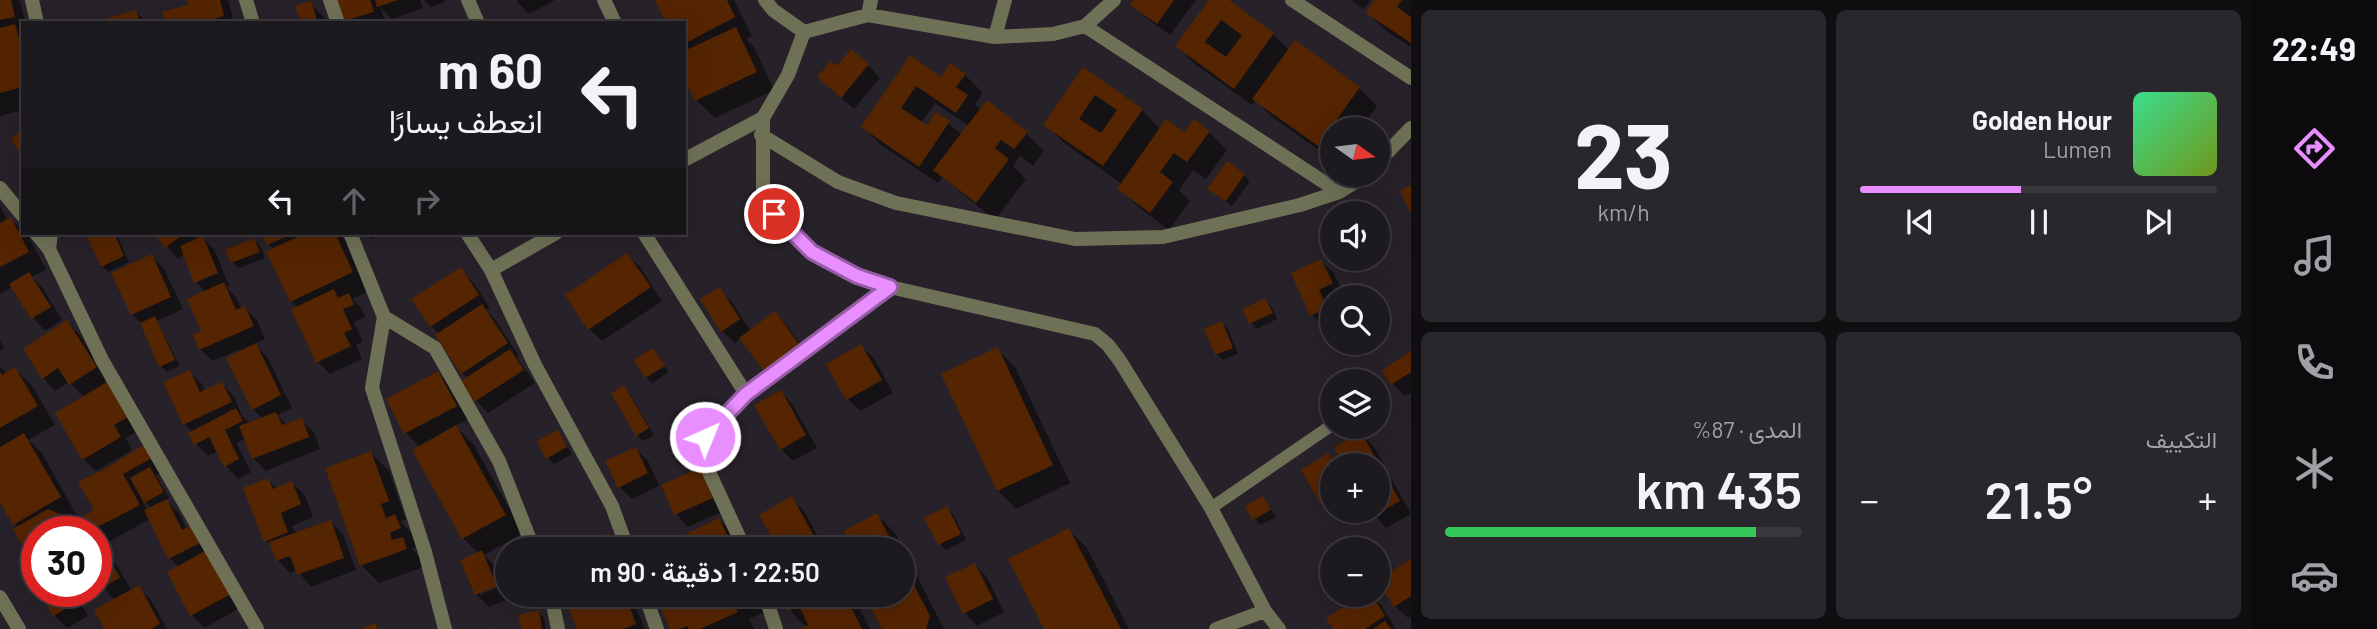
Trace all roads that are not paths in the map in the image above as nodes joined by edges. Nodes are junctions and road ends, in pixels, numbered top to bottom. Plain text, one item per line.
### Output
1 (246, 0) edge
2 (330, 0) edge
3 (468, 0) edge
4 (604, 0) edge
5 (765, 0) edge
6 (872, 0) edge
7 (1005, 0) edge
8 (1114, 0) edge
9 (1292, 0) edge
10 (37, 1) edge
11 (868, 15) junction
12 (37, 21) edge
13 (252, 21) edge
14 (337, 21) edge
15 (477, 21) edge
16 (614, 21) edge
17 (1085, 26) junction
18 (804, 32) junction
19 (995, 37) junction
20 (1411, 78) edge
21 (763, 118) junction
22 (1411, 128) edge
23 (761, 135) junction
24 (1390, 150) edge
25 (686, 159) edge
26 (1347, 187) edge
27 (0, 188) edge
28 (1339, 192) junction
29 (21, 214) edge
30 (38, 235) edge
31 (51, 235) edge
32 (351, 235) edge
33 (468, 235) edge
34 (552, 235) edge
35 (645, 235) edge
36 (49, 249) junction
37 (491, 270) junction
38 (890, 287) junction
39 (384, 317) junction
40 (746, 394) junction
41 (1320, 433) edge
42 (1211, 508) junction
43 (529, 537) edge
44 (623, 537) edge
45 (739, 537) edge
46 (0, 597) edge
47 (553, 607) edge
48 (649, 607) edge
49 (769, 607) edge
50 (1265, 611) junction
51 (19, 629) edge
52 (257, 629) edge
53 (445, 629) edge
54 (558, 629) edge
55 (657, 629) edge
56 (776, 629) edge
57 (1216, 629) edge
58 (1279, 629) edge

1 - 13 street
2 - 14 street
3 - 15 street
4 - 16 street
5 - 18 street
6 - 11 street
7 - 19 street
8 - 17 street
9 - 20 street
10 - 12 street
11 - 18 street
11 - 19 street
17 - 19 street
17 - 28 street
18 - 21 street
21 - 23 street
21 - 25 street
22 - 24 street
23 - 28 street
23 - 38 street
26 - 28 street
27 - 29 street
30 - 36 street
31 - 36 street
32 - 39 street
33 - 37 street
34 - 37 street
35 - 40 street
36 - 52 street
37 - 44 street
38 - 40 street
38 - 42 street
39 - 43 street
39 - 53 street
40 - 45 street
41 - 42 lane
42 - 50 street
46 - 51 street
47 - 54 street
48 - 55 street
49 - 56 street
50 - 57 street
50 - 58 street

